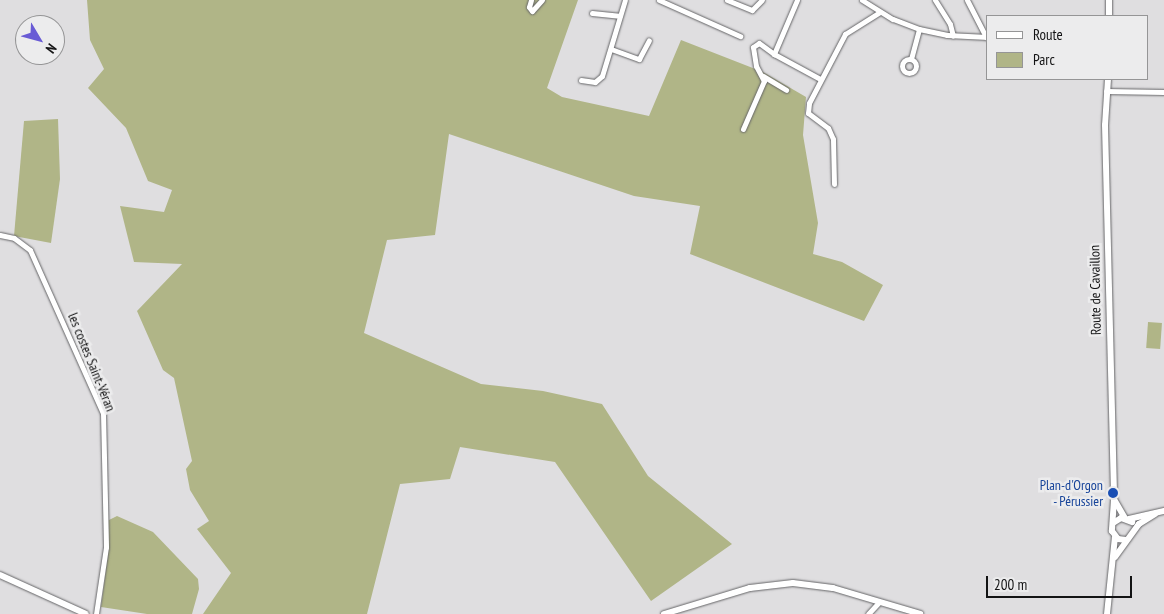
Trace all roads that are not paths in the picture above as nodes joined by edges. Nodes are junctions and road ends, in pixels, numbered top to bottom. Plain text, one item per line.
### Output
1 (531, 0) edge
2 (542, 0) edge
3 (625, 0) edge
4 (659, 0) edge
5 (727, 0) edge
6 (762, 0) edge
7 (797, 0) edge
8 (862, 0) edge
9 (935, 0) edge
10 (967, 0) edge
11 (1109, 0) edge
12 (880, 12) junction
13 (592, 13) dead end
14 (1109, 15) edge
15 (619, 16) junction
16 (920, 29) junction
17 (986, 35) edge
18 (740, 36) dead end
19 (953, 36) junction
20 (986, 37) edge
21 (648, 40) dead end
22 (611, 49) junction
23 (774, 54) junction
24 (911, 59) dead end
25 (762, 76) junction
26 (820, 79) junction
27 (580, 80) dead end
28 (1108, 80) edge
29 (786, 90) dead end
30 (1106, 91) junction
31 (1164, 92) edge
32 (743, 129) dead end
33 (834, 184) dead end
34 (0, 235) edge
35 (1114, 500) junction
36 (1164, 511) edge
37 (1155, 514) junction
38 (1127, 519) junction
39 (1113, 523) junction
40 (1134, 530) junction
41 (1115, 537) junction
42 (1126, 540) junction
43 (1113, 563) junction
44 (0, 575) edge
45 (879, 602) junction
46 (86, 614) edge
47 (96, 614) edge
48 (664, 614) edge
49 (868, 614) edge
50 (920, 614) edge
51 (1107, 614) edge

1 - 2 street
3 - 15 street
4 - 18 street
5 - 6 street
7 - 23 street
8 - 12 street
9 - 19 street
10 - 17 street
11 - 14 main road
12 - 16 street
12 - 26 street
13 - 15 street
15 - 22 street
16 - 19 street
16 - 24 street
19 - 20 street
21 - 22 street
22 - 27 street
23 - 25 street
23 - 26 street
25 - 29 street
25 - 32 street
26 - 33 street
28 - 30 main road, Route de Cavaillon
30 - 31 street
30 - 35 main road, Route de Cavaillon
34 - 47 street, les costes Saint-Véran
35 - 38 main road, Route de Cavaillon
35 - 39 main road, Route de Cavaillon
36 - 37 main road
37 - 38 main road
37 - 40 main road
38 - 39 main road
38 - 40 main road
39 - 41 main road
40 - 42 main road
41 - 42 main road
41 - 43 main road
42 - 43 main road
43 - 51 main road
44 - 46 main road
45 - 48 main road
45 - 49 street
45 - 50 main road

